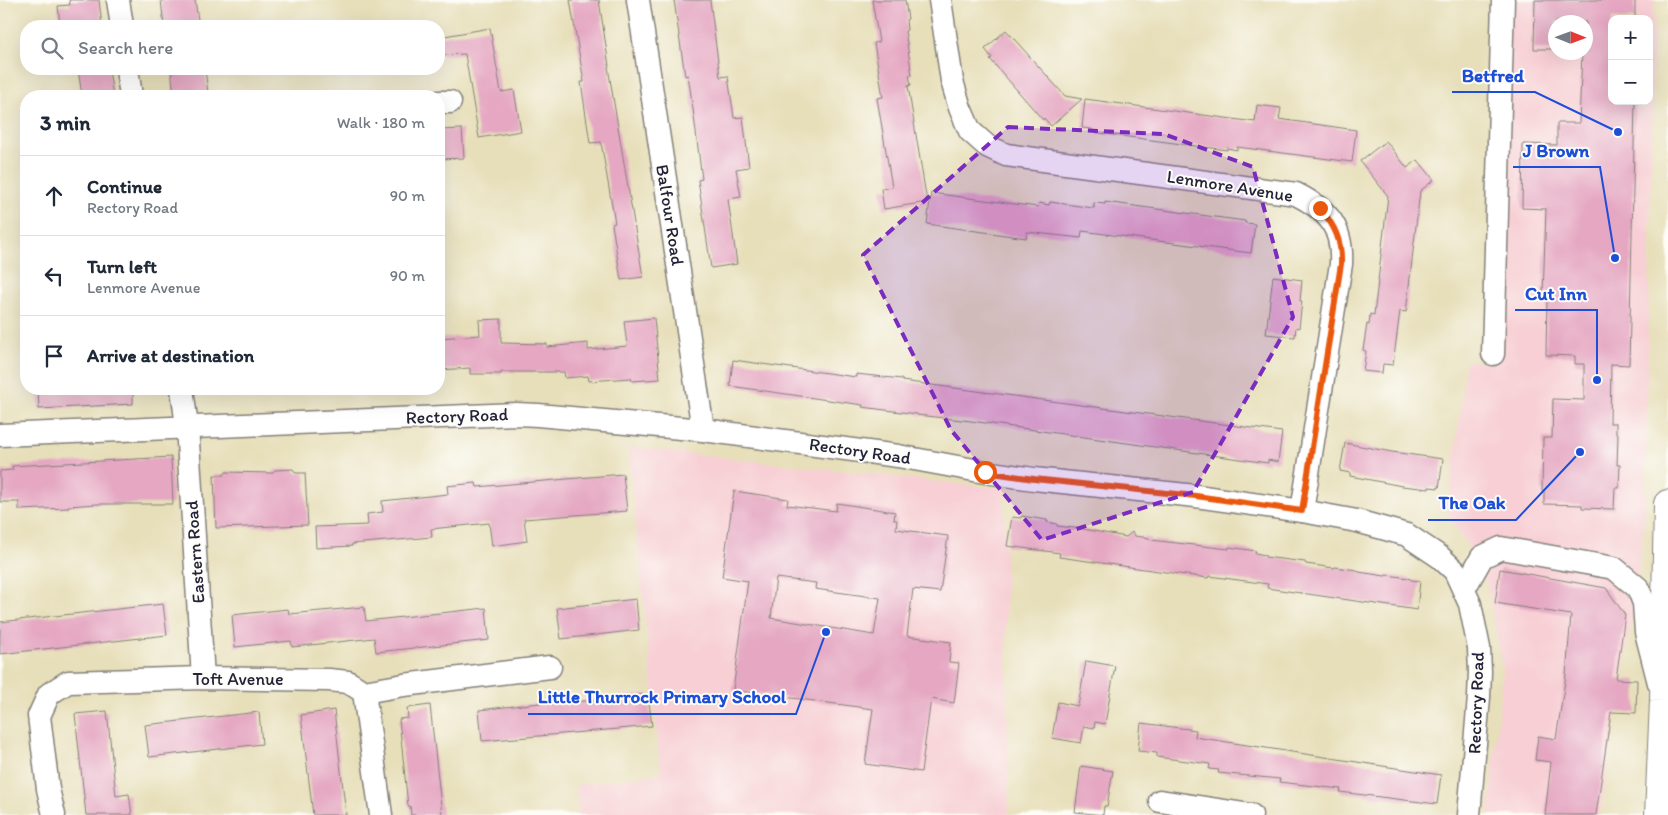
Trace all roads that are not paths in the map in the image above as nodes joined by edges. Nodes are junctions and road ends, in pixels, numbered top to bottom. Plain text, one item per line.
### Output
1 (118, 0) edge
2 (638, 0) edge
3 (940, 0) edge
4 (1503, 0) edge
5 (121, 20) edge
6 (128, 75) edge
7 (130, 90) edge
8 (1493, 354) dead end
9 (183, 395) edge
10 (187, 426) junction
11 (703, 430) junction
12 (0, 435) edge
13 (1668, 504) edge
14 (1302, 511) junction
15 (1464, 588) junction
16 (550, 667) dead end
17 (203, 678) junction
18 (364, 692) junction
19 (1664, 701) junction
20 (1160, 801) dead end
21 (54, 815) edge
22 (381, 815) edge
23 (1250, 815) edge
24 (1469, 815) edge
25 (1659, 815) edge

1 - 5 street
2 - 11 street, Balfour Road
3 - 14 street, Lenmore Avenue
4 - 8 street
6 - 7 street
9 - 10 street, Eastern Road
10 - 11 street, Rectory Road
10 - 12 street, Rectory Road
10 - 17 street, Eastern Road
11 - 14 street, Rectory Road
13 - 19 main road
14 - 15 street, Rectory Road
15 - 19 street
15 - 24 street, Rectory Road
16 - 18 street
17 - 18 street, Toft Avenue
17 - 21 street, Toft Avenue
18 - 22 street
19 - 25 main road
20 - 23 street

